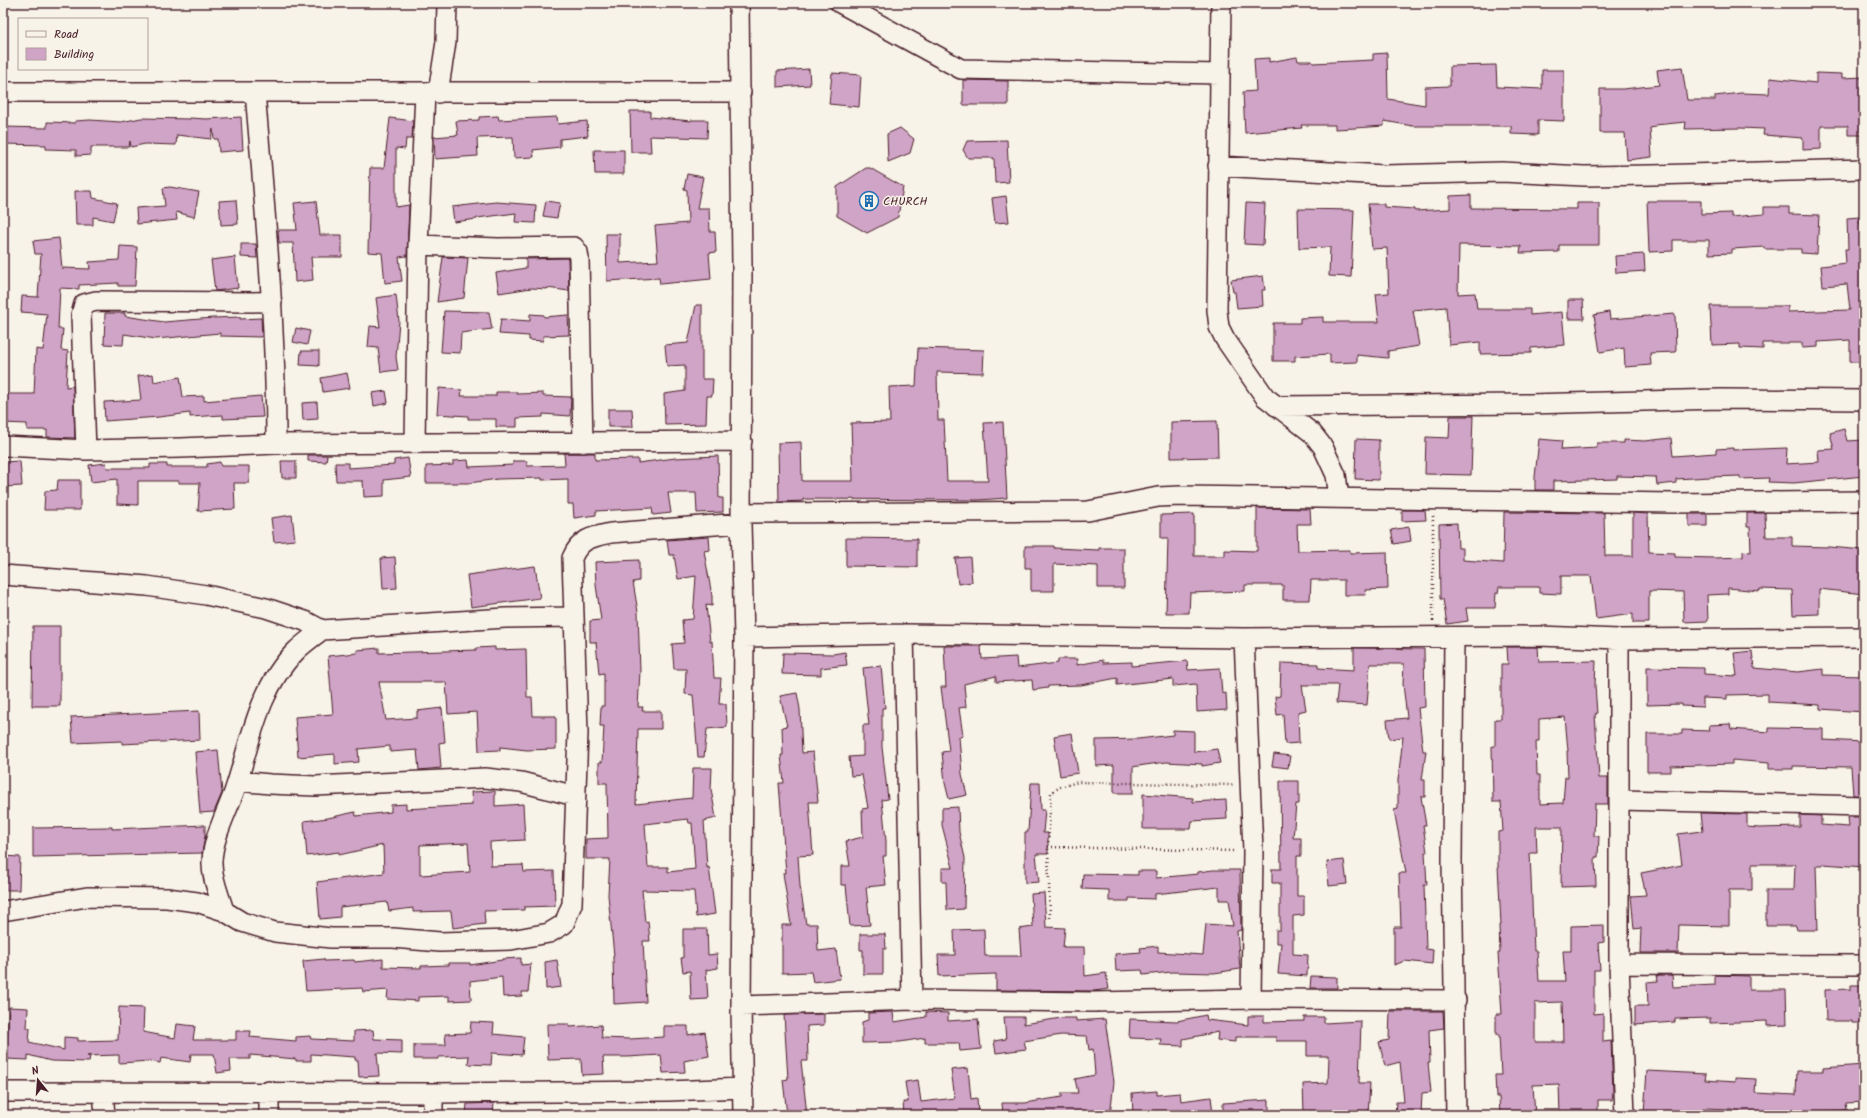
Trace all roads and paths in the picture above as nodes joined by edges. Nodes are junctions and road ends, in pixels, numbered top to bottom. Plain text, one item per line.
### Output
1 (447, 3) edge
2 (739, 3) edge
3 (840, 3) edge
4 (1221, 3) edge
5 (1220, 74) junction
6 (3, 92) edge
7 (255, 92) junction
8 (741, 92) junction
9 (432, 93) junction
10 (1218, 166) junction
11 (1864, 169) edge
12 (418, 245) junction
13 (272, 302) junction
14 (1864, 400) edge
15 (1276, 406) junction
16 (742, 441) junction
17 (415, 443) junction
18 (583, 443) junction
19 (276, 444) junction
20 (3, 446) edge
21 (86, 450) junction
22 (1339, 497) junction
23 (1433, 499) junction
24 (1864, 501) edge
25 (742, 518) junction
26 (3, 575) edge
27 (573, 617) junction
28 (322, 630) junction
29 (904, 634) junction
30 (1432, 636) junction
31 (744, 637) junction
32 (1454, 637) junction
33 (1864, 637) edge
34 (1244, 638) junction
35 (1619, 639) junction
36 (238, 781) junction
37 (1250, 785) junction
38 (575, 796) junction
39 (1620, 800) junction
40 (1864, 806) edge
41 (1048, 847) junction
42 (1253, 852) junction
43 (3, 911) edge
44 (224, 912) junction
45 (1050, 918) dead end
46 (1619, 964) junction
47 (1864, 965) edge
48 (1251, 999) junction
49 (912, 1000) junction
50 (1456, 1000) junction
51 (742, 1006) junction
52 (743, 1088) junction
53 (3, 1092) edge
54 (103, 1092) junction
55 (269, 1092) junction
56 (433, 1093) junction
57 (104, 1115) edge
58 (269, 1115) edge
59 (433, 1115) edge
60 (743, 1115) edge
61 (1456, 1115) edge
62 (1625, 1115) edge

1 - 9 street
2 - 8 street
3 - 5 street
4 - 5 street
5 - 10 street
6 - 7 street
7 - 9 street
7 - 13 street
8 - 9 street
8 - 16 street
9 - 12 street
10 - 11 street
10 - 15 street
12 - 17 street
12 - 18 street
13 - 19 street
13 - 21 street
14 - 15 street
15 - 22 street
16 - 18 street
16 - 25 street
17 - 18 street
17 - 19 street
19 - 21 street
20 - 21 street
22 - 23 street
22 - 25 street
23 - 24 street
23 - 30 path
25 - 27 street
25 - 31 street
26 - 28 street
27 - 28 street
27 - 38 street
28 - 36 street
29 - 31 street
29 - 34 street
29 - 49 street
30 - 32 street
30 - 34 street
31 - 51 street
32 - 35 street
32 - 50 street
33 - 35 street
34 - 37 street
35 - 39 street
36 - 38 street
36 - 44 street
37 - 41 path
37 - 42 street
38 - 44 street
39 - 40 street
39 - 46 street
41 - 42 path
41 - 45 path
42 - 48 street
43 - 44 street
46 - 47 street
46 - 62 street
48 - 49 street
48 - 50 street
49 - 51 street
50 - 61 street
51 - 52 street
52 - 56 street
52 - 60 street
53 - 54 street
54 - 55 street
54 - 57 street
55 - 56 street
55 - 58 street
56 - 59 street

